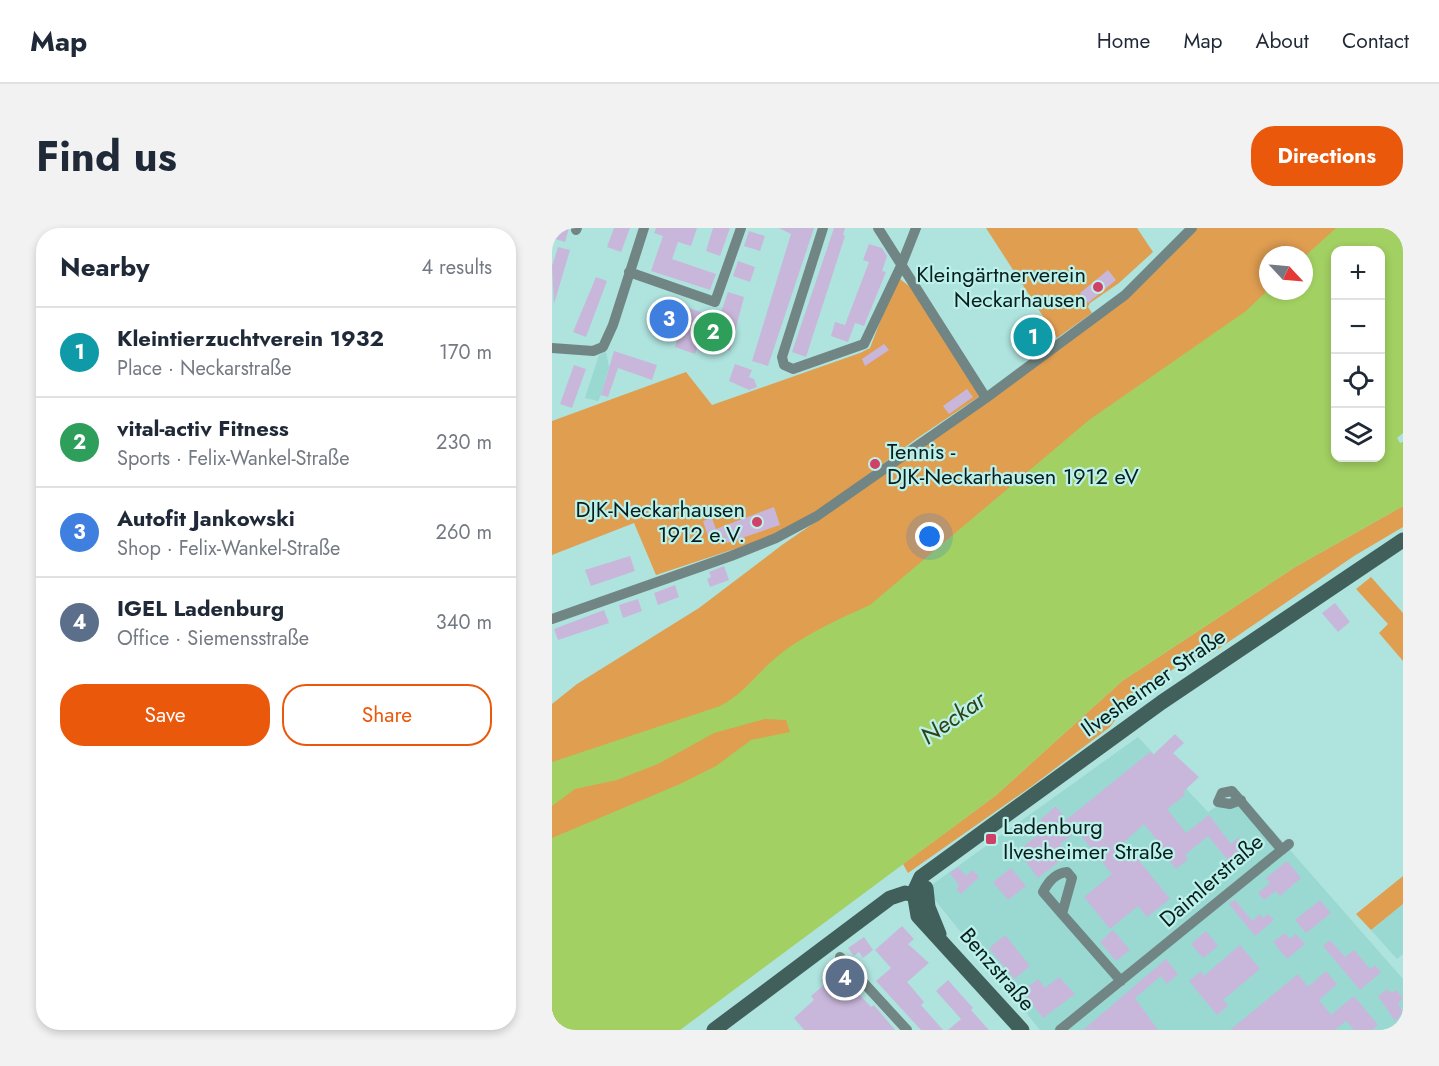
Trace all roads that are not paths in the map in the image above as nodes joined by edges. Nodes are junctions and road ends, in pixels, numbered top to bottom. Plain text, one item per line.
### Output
1 (644, 228) edge
2 (741, 228) edge
3 (823, 228) edge
4 (878, 228) edge
5 (916, 228) edge
6 (1192, 228) edge
7 (901, 266) junction
8 (629, 273) junction
9 (552, 348) edge
10 (986, 398) junction
11 (1403, 540) edge
12 (552, 619) edge
13 (1241, 800) dead end
14 (918, 897) junction
15 (1062, 914) dead end
16 (840, 957) dead end
17 (1121, 981) junction
18 (1403, 1024) edge
19 (714, 1030) edge
20 (907, 1030) edge
21 (1022, 1030) edge
22 (1060, 1030) edge
23 (1396, 1030) edge

1 - 8 street
2 - 8 street
3 - 7 street
4 - 7 street
5 - 7 street
6 - 10 street
7 - 10 street
8 - 9 street
10 - 12 street
11 - 14 main road, Ilvesheimer Straße
13 - 17 street, Daimlerstraße
14 - 19 main road
14 - 21 main road, Benzstraße
15 - 17 street
16 - 20 street
17 - 22 street, Daimlerstraße
18 - 23 street

